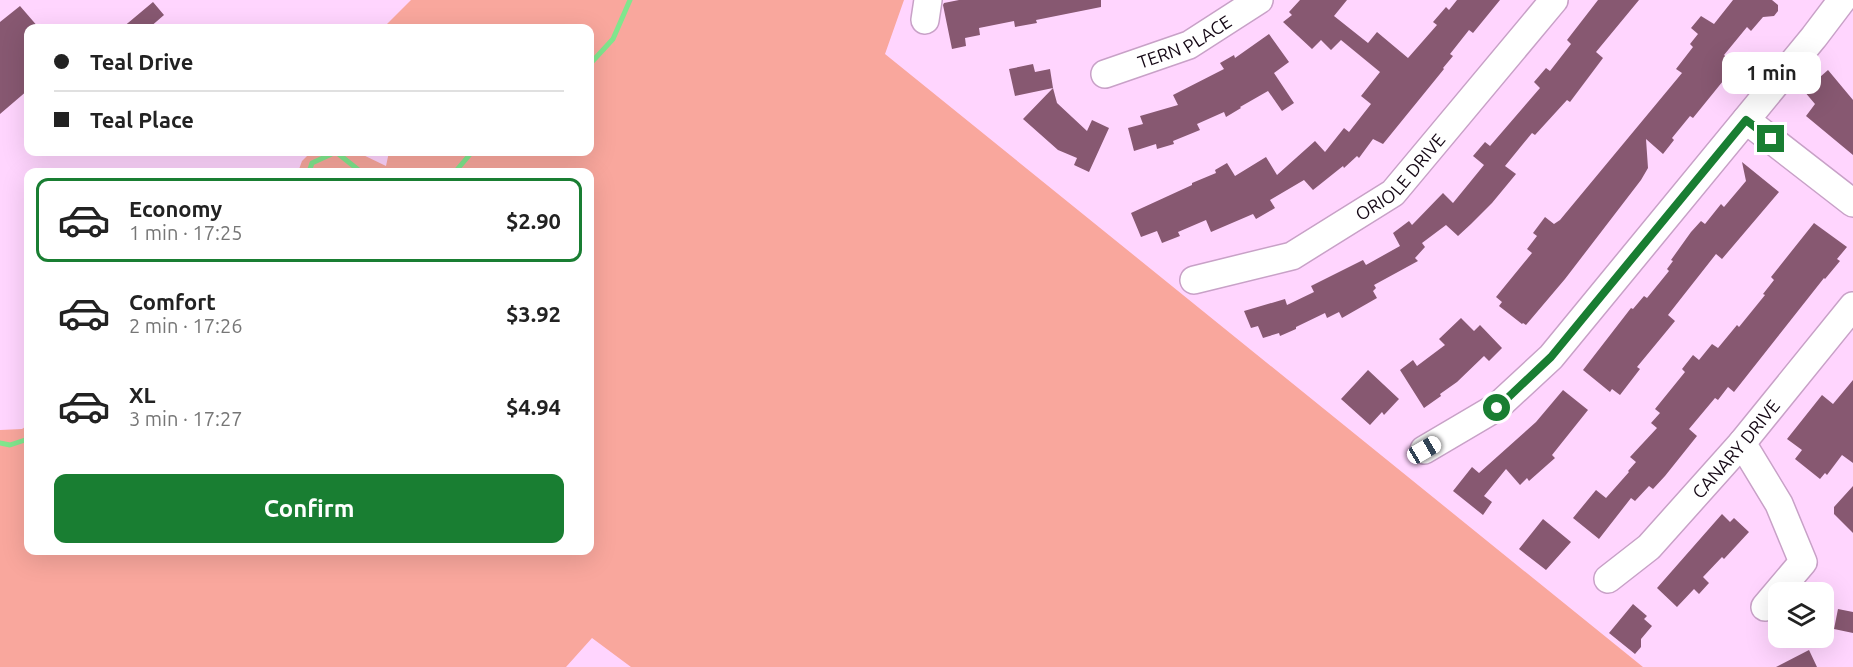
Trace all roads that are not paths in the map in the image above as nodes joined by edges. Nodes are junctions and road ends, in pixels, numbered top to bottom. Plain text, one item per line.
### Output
1 (1259, 0) edge
2 (1554, 0) edge
3 (1844, 0) edge
4 (1853, 6) edge
5 (1105, 74) dead end
6 (1746, 120) junction
7 (1853, 203) edge
8 (1194, 280) dead end
9 (1853, 306) edge
10 (1742, 443) junction
11 (1424, 450) dead end
12 (1608, 579) dead end
13 (1765, 607) dead end

1 - 5 street, TERN PLACE
2 - 8 street, ORIOLE DRIVE
3 - 4 street
3 - 6 street
6 - 7 street
6 - 11 street
9 - 10 street, CANARY DRIVE
10 - 12 street, CANARY DRIVE
10 - 13 street

